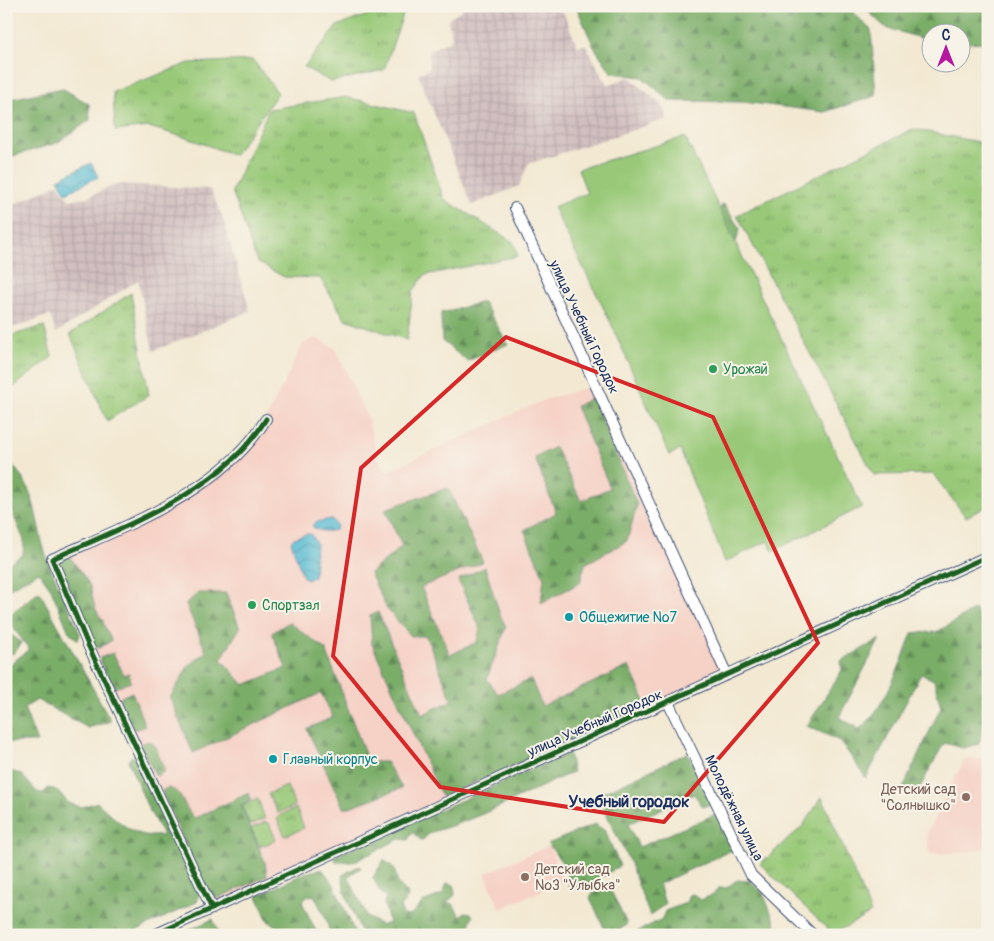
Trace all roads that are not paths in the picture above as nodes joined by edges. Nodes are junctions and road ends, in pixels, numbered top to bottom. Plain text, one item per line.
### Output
1 (515, 208) dead end
2 (266, 419) dead end
3 (988, 556) edge
4 (727, 675) junction
5 (668, 702) junction
6 (212, 909) junction
7 (154, 935) edge
8 (813, 935) edge

1 - 4 street, улица Учебный Городок
2 - 6 street
3 - 4 street, улица Учебный Городок
4 - 5 street, улица Учебный Городок
5 - 6 street, улица Учебный Городок
5 - 8 street, Молодёжная улица
6 - 7 street, улица Учебный Городок

